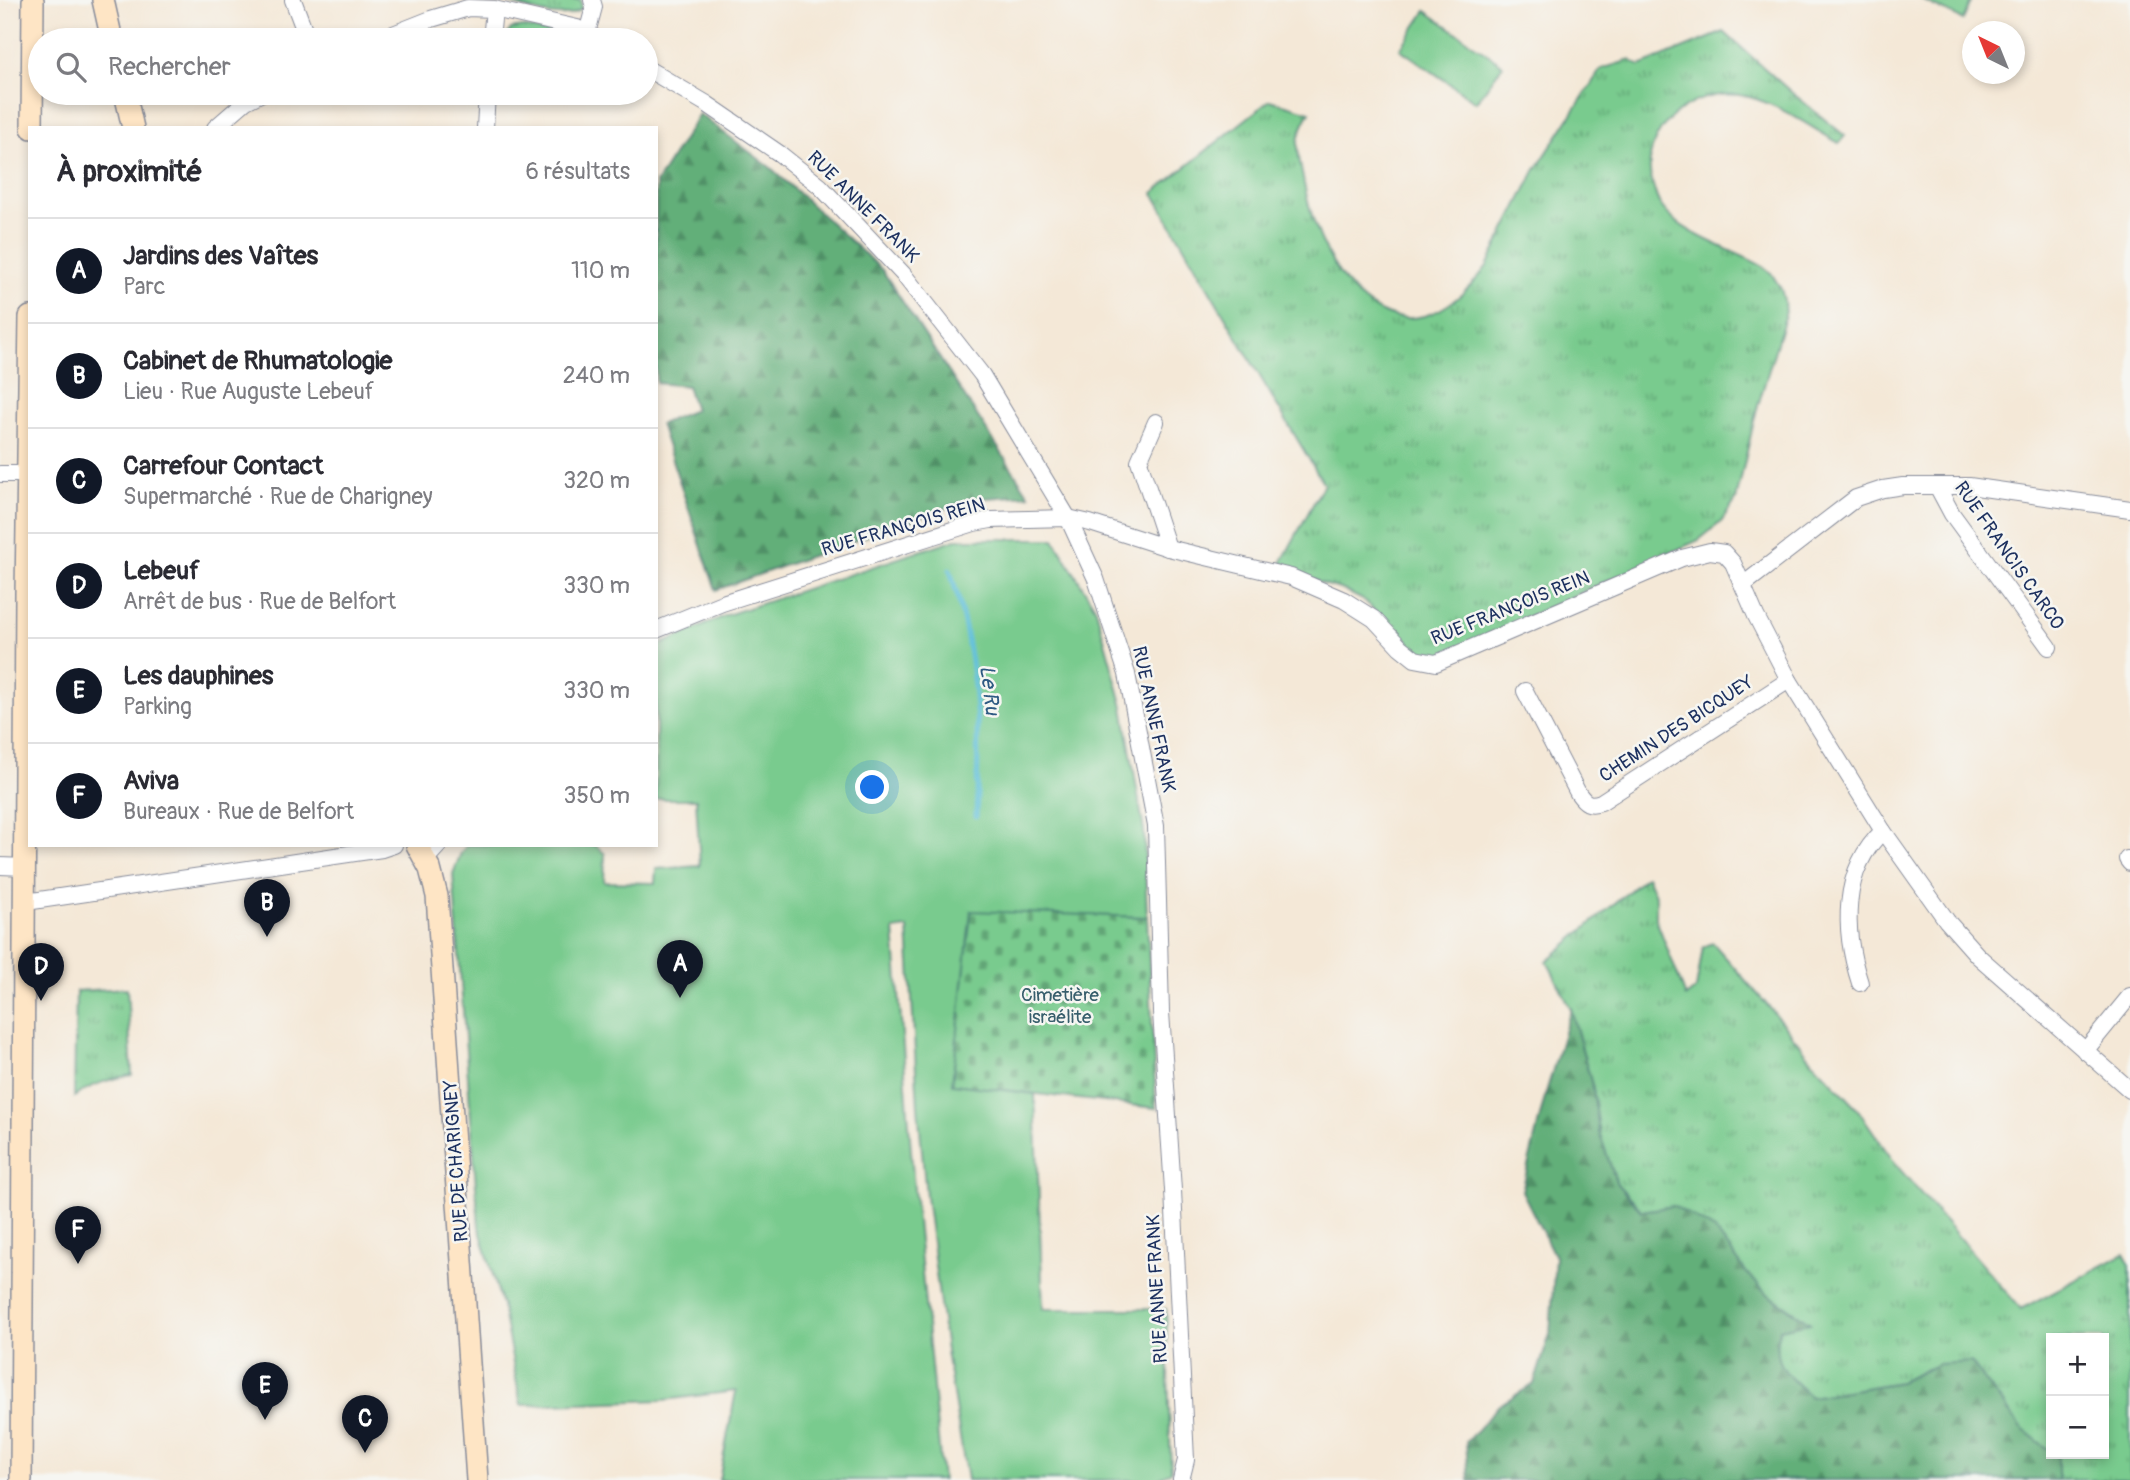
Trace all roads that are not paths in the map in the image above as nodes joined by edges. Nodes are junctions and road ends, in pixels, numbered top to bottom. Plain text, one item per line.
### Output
1 (33, 0) edge
2 (103, 0) edge
3 (293, 0) edge
4 (592, 0) edge
5 (494, 9) junction
6 (33, 28) edge
7 (109, 28) edge
8 (304, 28) edge
9 (408, 28) edge
10 (492, 28) edge
11 (577, 28) edge
12 (593, 28) edge
13 (658, 75) edge
14 (32, 105) edge
15 (127, 105) edge
16 (241, 105) edge
17 (486, 105) edge
18 (32, 126) edge
19 (132, 126) edge
20 (217, 126) edge
21 (485, 126) edge
22 (1156, 422) dead end
23 (0, 474) edge
24 (28, 474) joint
25 (1937, 486) junction
26 (2130, 509) edge
27 (1068, 519) junction
28 (1168, 548) junction
29 (1743, 585) junction
30 (658, 629) edge
31 (2049, 647) dead end
32 (1789, 680) junction
33 (1525, 691) dead end
34 (1883, 831) junction
35 (388, 847) edge
36 (427, 850) edge
37 (0, 866) edge
38 (25, 867) junction
39 (26, 902) junction
40 (1860, 982) dead end
41 (2130, 996) edge
42 (2085, 1051) junction
43 (2130, 1090) edge
44 (21, 1480) edge
45 (477, 1480) edge
46 (1181, 1480) edge

1 - 6 main road
2 - 7 main road
3 - 8 street
4 - 12 street
5 - 9 street
5 - 10 street
5 - 11 street
13 - 27 street, RUE ANNE FRANK
14 - 18 main road
15 - 19 main road
16 - 20 street
17 - 21 street
22 - 28 street
23 - 24 street
24 - 38 main road
25 - 26 street, RUE FRANCIS CARCO
25 - 29 street, RUE FRANCIS CARCO
25 - 31 street, RUE FRANCIS CARCO
27 - 28 street, RUE FRANÇOIS REIN
27 - 30 street, RUE FRANÇOIS REIN
27 - 46 street, RUE ANNE FRANK
28 - 29 street, RUE FRANÇOIS REIN
29 - 32 street
32 - 33 street, CHEMIN DES BICQUEY
32 - 34 street
34 - 40 street
34 - 42 street
35 - 39 street
36 - 45 main road, RUE DE CHARIGNEY
37 - 38 street
38 - 39 main road
39 - 44 main road
41 - 42 street
42 - 43 street

